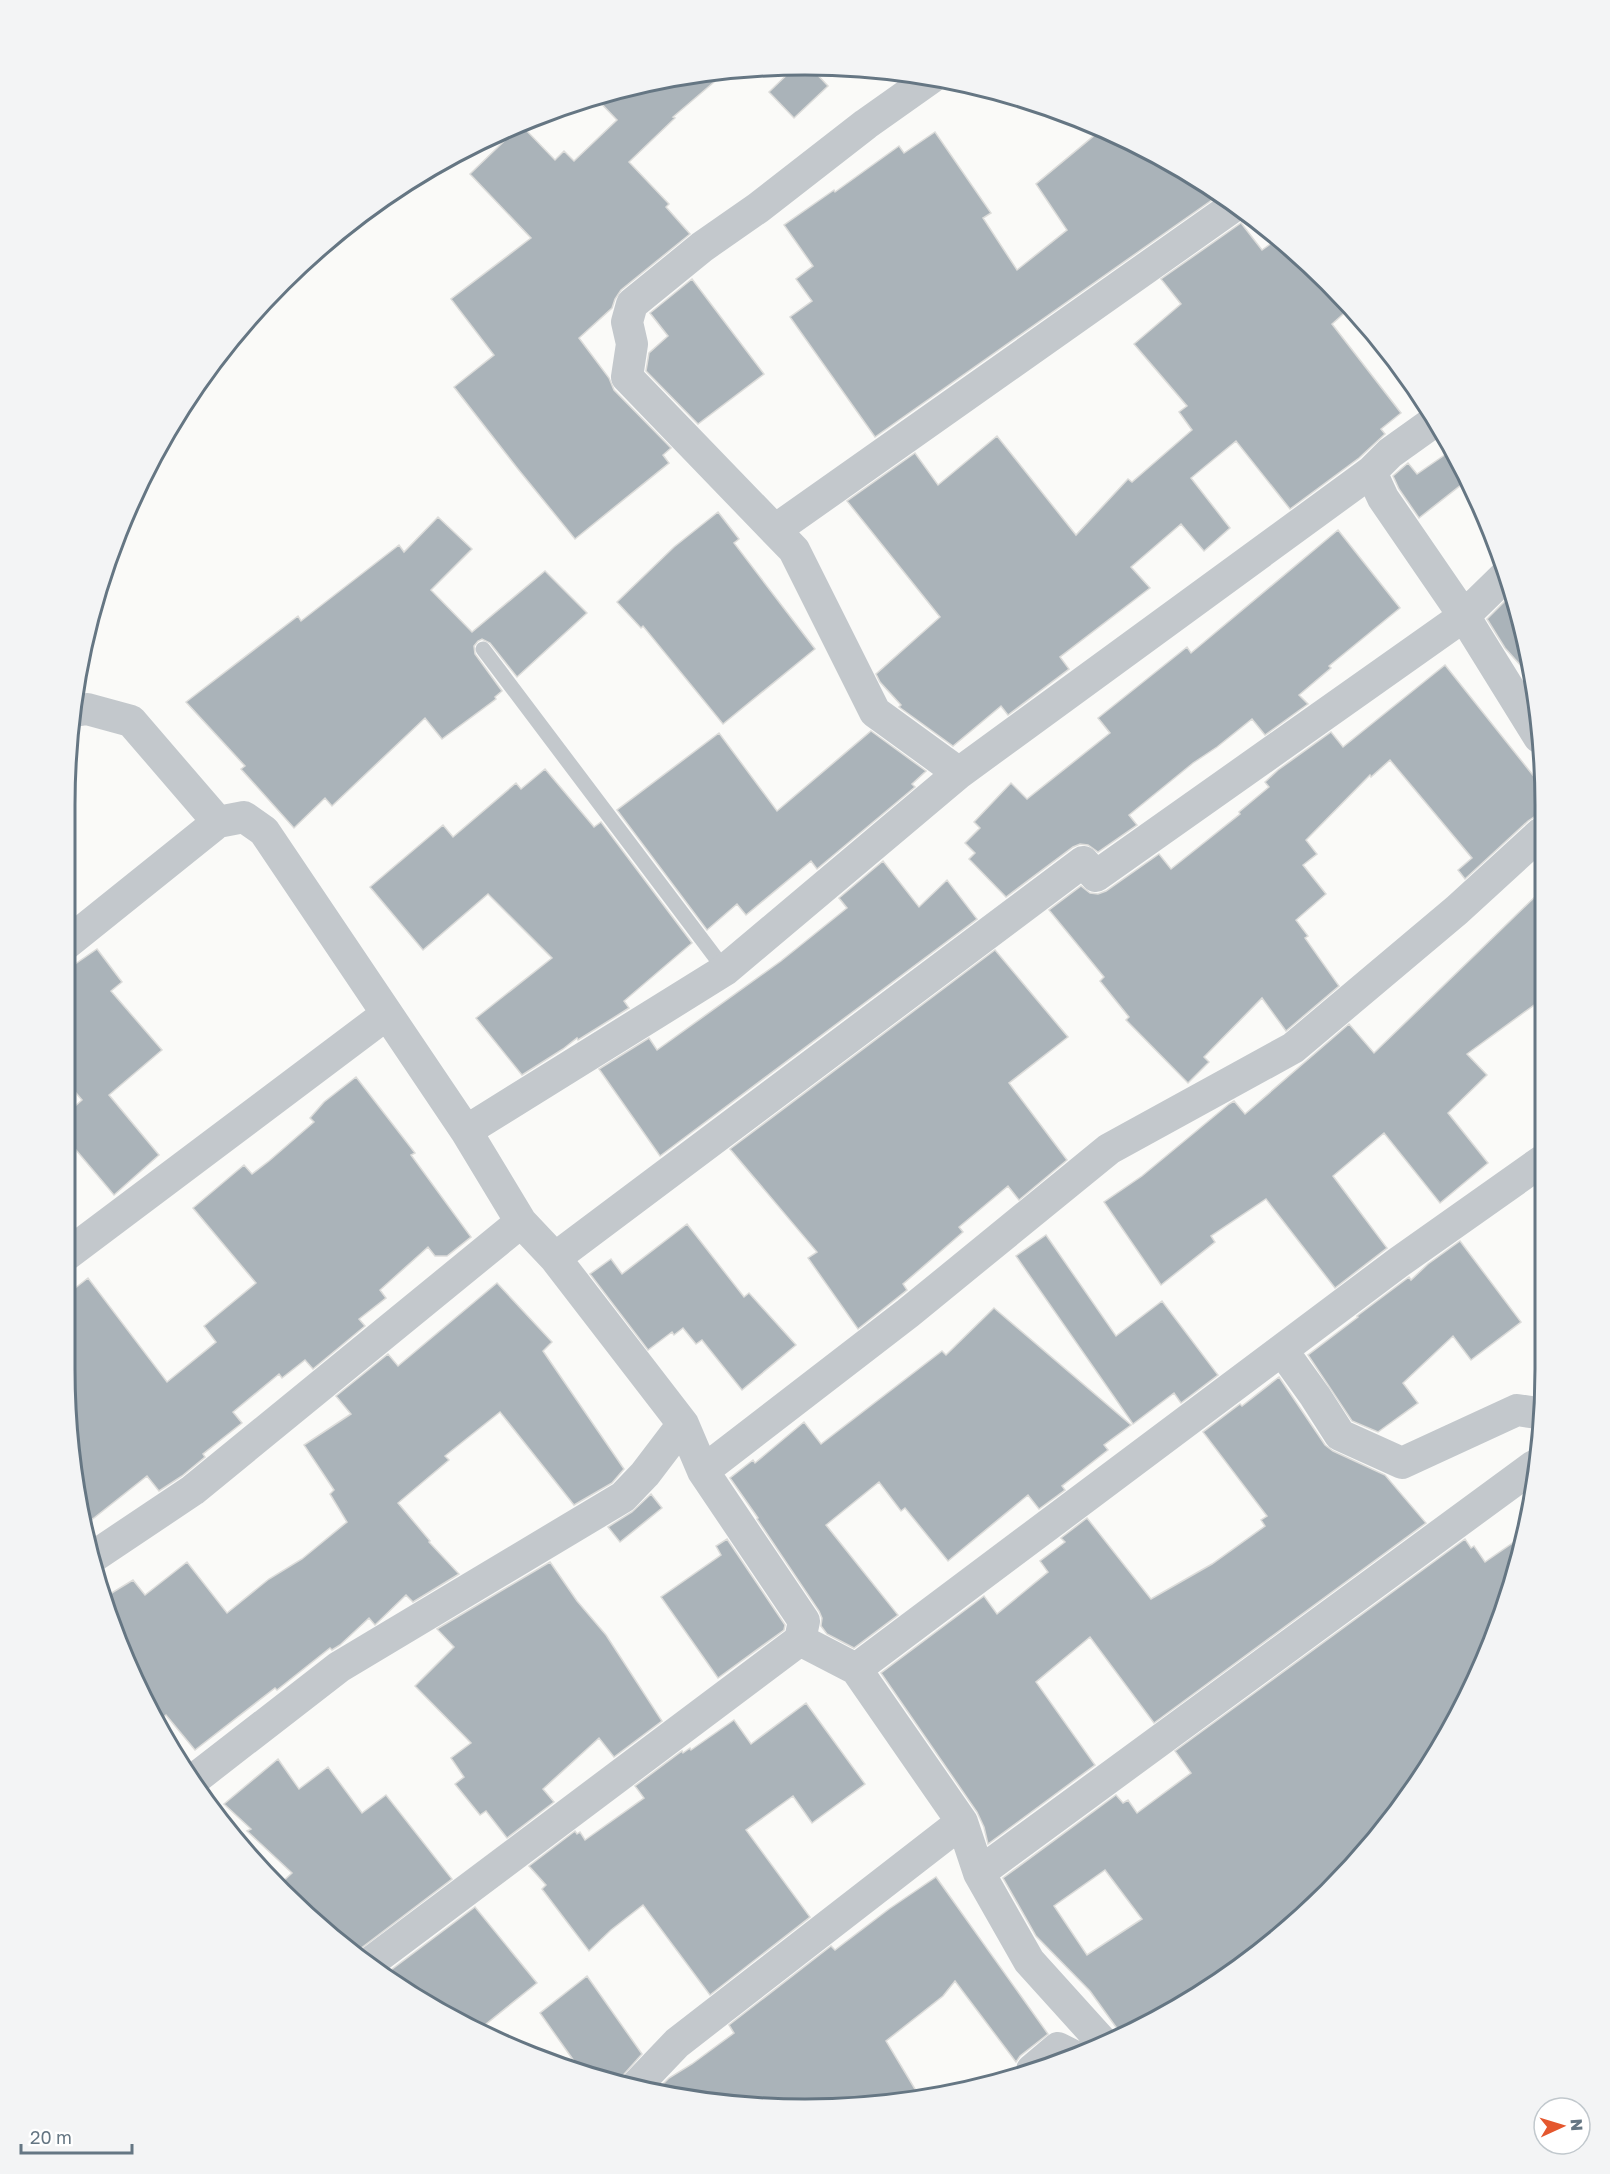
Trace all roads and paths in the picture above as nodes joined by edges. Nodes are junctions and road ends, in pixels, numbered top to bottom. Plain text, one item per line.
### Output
1 (922, 85) edge
2 (1228, 210) edge
3 (1428, 426) edge
4 (1371, 472) junction
5 (775, 530) junction
6 (1499, 581) edge
7 (1464, 616) junction
8 (483, 649) dead end
9 (81, 710) edge
10 (1530, 722) edge
11 (959, 773) junction
12 (219, 822) junction
13 (1535, 839) edge
14 (75, 937) edge
15 (724, 970) junction
16 (387, 1014) junction
17 (466, 1131) junction
18 (1535, 1166) edge
19 (521, 1222) junction
20 (75, 1248) edge
21 (555, 1258) junction
22 (1282, 1350) junction
23 (1533, 1412) edge
24 (683, 1424) junction
25 (1528, 1470) edge
26 (703, 1471) junction
27 (99, 1553) edge
28 (800, 1640) junction
29 (856, 1670) junction
30 (199, 1776) edge
31 (962, 1822) junction
32 (979, 1873) junction
33 (375, 1959) edge
34 (1085, 2042) edge
35 (1070, 2048) edge
36 (1047, 2057) edge
37 (642, 2080) edge

1 - 5 street
2 - 5 street
3 - 4 street
4 - 7 street
4 - 11 street
5 - 11 street
6 - 7 street
7 - 10 street
7 - 21 street
8 - 15 lane
9 - 12 street
11 - 15 street
12 - 14 street
12 - 16 street
13 - 26 street
15 - 17 street
16 - 17 street
16 - 20 street
17 - 19 street
18 - 22 street
19 - 21 street
19 - 27 street
21 - 24 street
22 - 23 street
22 - 29 street
24 - 26 street
24 - 30 street
25 - 32 street
26 - 28 street
28 - 29 street
28 - 33 street
29 - 31 street
31 - 32 street
31 - 37 street
32 - 34 street
35 - 36 street

